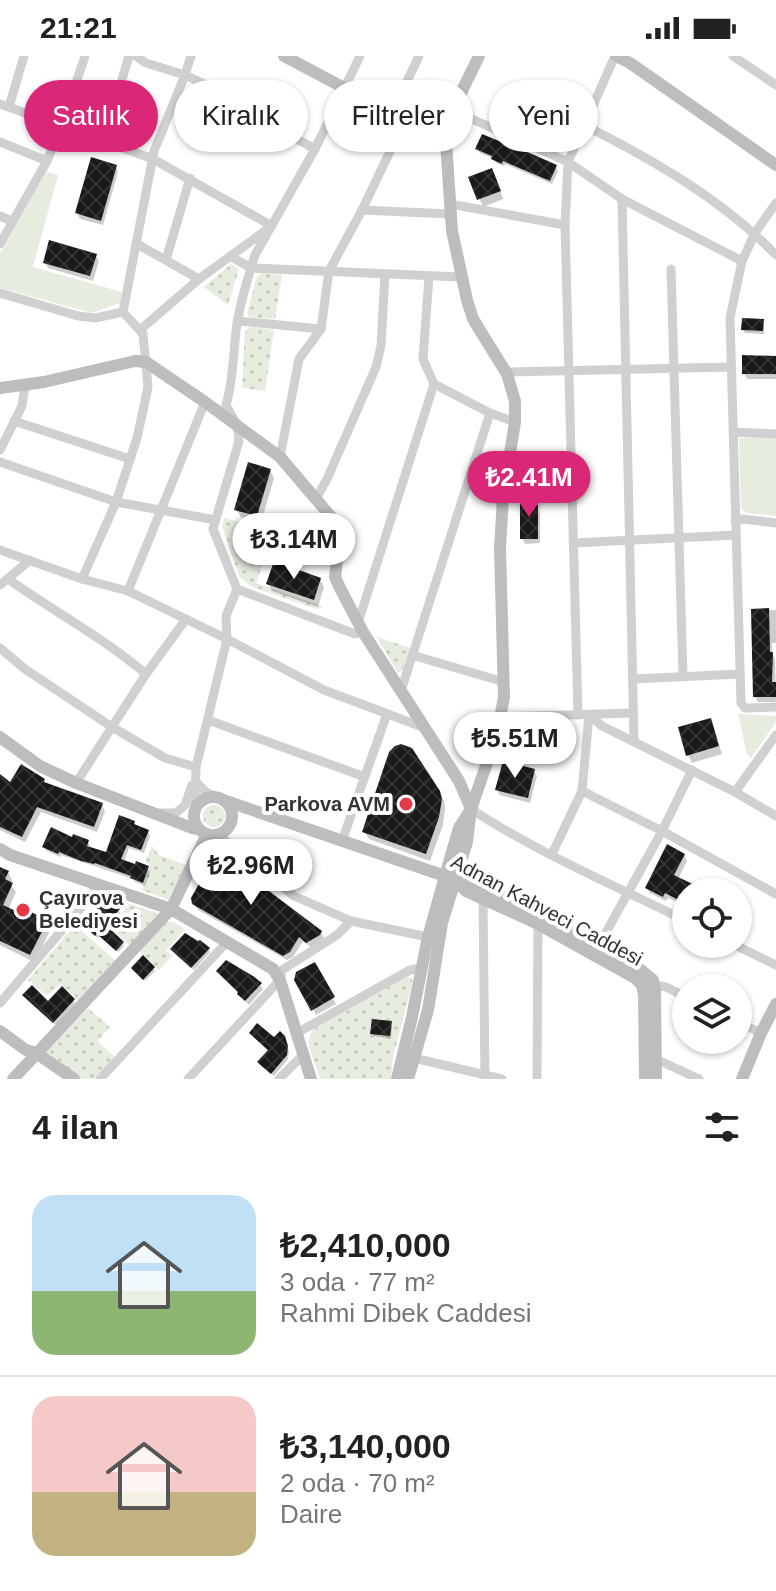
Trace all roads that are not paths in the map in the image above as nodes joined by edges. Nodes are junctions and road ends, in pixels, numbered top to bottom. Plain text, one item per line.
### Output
1 (24, 56) edge
2 (85, 56) edge
3 (129, 56) edge
4 (136, 56) edge
5 (191, 56) edge
6 (284, 56) edge
7 (360, 56) edge
8 (419, 56) edge
9 (479, 56) edge
10 (616, 56) edge
11 (733, 56) edge
12 (148, 59) edge
13 (185, 75) junction
14 (77, 80) edge
15 (122, 80) edge
16 (328, 80) edge
17 (349, 80) edge
18 (408, 80) edge
19 (468, 80) edge
20 (776, 85) edge
21 (598, 95) edge
22 (5, 105) edge
23 (24, 112) edge
24 (473, 120) edge
25 (324, 131) edge
26 (598, 133) edge
27 (0, 142) edge
28 (315, 149) junction
29 (51, 152) edge
30 (135, 152) edge
31 (390, 152) edge
32 (447, 152) edge
33 (572, 152) edge
34 (153, 159) junction
35 (47, 161) junction
36 (568, 162) junction
37 (776, 165) edge
38 (190, 178) junction
39 (622, 199) junction
40 (776, 203) edge
41 (450, 209) junction
42 (362, 210) junction
43 (0, 216) edge
44 (12, 221) junction
45 (565, 225) junction
46 (272, 226) junction
47 (755, 233) junction
48 (0, 244) edge
49 (137, 244) junction
50 (776, 255) edge
51 (230, 256) junction
52 (166, 260) junction
53 (742, 261) junction
54 (251, 268) junction
55 (671, 269) dead end
56 (329, 271) junction
57 (385, 274) junction
58 (429, 276) junction
59 (461, 277) junction
60 (199, 279) junction
61 (0, 293) edge
62 (123, 312) junction
63 (238, 321) junction
64 (321, 329) junction
65 (140, 330) junction
66 (146, 362) junction
67 (731, 367) junction
68 (674, 368) junction
69 (626, 369) junction
70 (568, 371) junction
71 (505, 372) junction
72 (434, 384) junction
73 (25, 385) junction
74 (0, 388) edge
75 (205, 402) junction
76 (490, 413) junction
77 (14, 421) junction
78 (515, 422) junction
79 (237, 425) junction
80 (733, 432) junction
81 (776, 434) edge
82 (0, 450) edge
83 (280, 457) junction
84 (130, 459) junction
85 (0, 462) edge
86 (505, 484) junction
87 (572, 490) junction
88 (316, 499) junction
89 (116, 502) junction
90 (161, 510) junction
91 (216, 520) junction
92 (735, 520) junction
93 (776, 523) edge
94 (736, 535) junction
95 (679, 538) junction
96 (629, 540) junction
97 (573, 543) junction
98 (0, 550) edge
99 (30, 560) junction
100 (82, 579) junction
101 (4, 582) edge
102 (237, 589) junction
103 (128, 591) junction
104 (186, 619) junction
105 (361, 628) junction
106 (227, 639) junction
107 (0, 648) edge
108 (412, 655) junction
109 (146, 674) junction
110 (740, 674) junction
111 (683, 676) junction
112 (633, 679) junction
113 (504, 682) junction
114 (401, 691) junction
115 (776, 707) edge
116 (633, 713) junction
117 (387, 714) junction
118 (578, 715) junction
119 (589, 715) junction
120 (501, 717) junction
121 (208, 720) junction
122 (112, 727) junction
123 (425, 728) junction
124 (776, 735) edge
125 (0, 737) edge
126 (634, 741) junction
127 (196, 767) junction
128 (692, 770) junction
129 (365, 777) junction
130 (195, 780) junction
131 (76, 783) junction
132 (582, 791) junction
133 (735, 792) junction
134 (220, 799) junction
135 (471, 809) junction
136 (252, 810) junction
137 (195, 811) junction
138 (160, 814) junction
139 (776, 816) edge
140 (232, 818) junction
141 (662, 831) junction
142 (208, 832) junction
143 (342, 841) junction
144 (0, 849) edge
145 (552, 854) junction
146 (450, 879) junction
147 (96, 884) junction
148 (629, 893) junction
149 (776, 894) edge
150 (483, 899) junction
151 (171, 909) junction
152 (672, 914) edge
153 (351, 921) junction
154 (538, 924) junction
155 (428, 937) junction
156 (227, 942) junction
157 (598, 947) junction
158 (752, 953) edge
159 (776, 965) edge
160 (422, 968) junction
161 (280, 980) junction
162 (654, 985) junction
163 (672, 990) edge
164 (0, 1003) edge
165 (776, 1004) edge
166 (752, 1029) edge
167 (0, 1031) edge
168 (297, 1033) junction
169 (761, 1033) junction
170 (36, 1053) junction
171 (304, 1054) junction
172 (414, 1058) junction
173 (656, 1059) junction
174 (484, 1077) edge
175 (13, 1079) edge
176 (74, 1079) edge
177 (100, 1079) edge
178 (188, 1079) edge
179 (279, 1079) edge
180 (311, 1079) edge
181 (397, 1079) edge
182 (408, 1079) edge
183 (502, 1079) edge
184 (537, 1079) edge
185 (645, 1079) edge
186 (656, 1079) edge
187 (699, 1079) edge
188 (742, 1079) edge

1 - 22 street
2 - 14 street
3 - 15 street
4 - 12 street
5 - 13 street
6 - 16 street
7 - 17 street
8 - 18 street
9 - 19 street
10 - 21 street
10 - 37 street
11 - 20 street
12 - 13 street
13 - 28 street
13 - 34 street
22 - 23 street
24 - 36 street
25 - 28 street
26 - 47 street
27 - 35 street
28 - 46 street
29 - 35 street
30 - 34 street
31 - 42 street
32 - 41 street
33 - 36 street
34 - 38 street
34 - 49 street
35 - 44 street
36 - 39 street
36 - 45 street
38 - 46 street
38 - 52 street
39 - 53 street
39 - 69 street
40 - 47 street
41 - 42 street
41 - 45 street
41 - 59 street
42 - 56 street
43 - 44 street
44 - 48 street
45 - 70 street
46 - 51 street
46 - 54 street
47 - 50 street
47 - 53 street
49 - 52 street
49 - 62 street
51 - 54 street
51 - 60 street
52 - 60 street
53 - 67 street
54 - 56 street
54 - 63 street
55 - 68 street
56 - 57 street
56 - 64 street
57 - 58 street
57 - 88 street
58 - 59 street
58 - 72 street
59 - 71 street
60 - 65 street
61 - 62 street
62 - 65 street
63 - 64 street
63 - 79 street
64 - 83 street
65 - 66 street
66 - 73 street
66 - 75 street
66 - 84 street
67 - 68 street
67 - 80 street
68 - 69 street
68 - 95 street
69 - 70 street
69 - 96 street
70 - 71 street
70 - 87 street
71 - 78 street
72 - 76 street
72 - 105 street
73 - 74 street
73 - 77 street
75 - 79 street
75 - 90 street
76 - 78 street
76 - 108 street
77 - 82 street
77 - 84 street
78 - 86 street
79 - 83 street
79 - 91 street
80 - 81 street
80 - 92 street
83 - 88 street
84 - 89 street
85 - 89 street
86 - 87 street
86 - 113 street
87 - 97 street
88 - 105 street
89 - 90 street
89 - 100 street
90 - 91 street
90 - 103 street
91 - 102 street
92 - 93 street
92 - 94 street
94 - 95 street
94 - 110 street
95 - 96 street
95 - 111 street
96 - 97 street
96 - 112 street
97 - 118 street
98 - 99 street
99 - 100 street
99 - 101 street
100 - 103 street
101 - 109 street
102 - 105 street
102 - 106 street
103 - 104 street
104 - 106 street
104 - 109 street
105 - 114 street
106 - 117 street
106 - 121 street
107 - 122 street
108 - 113 street
108 - 114 street
109 - 122 street
110 - 111 street
110 - 115 street
111 - 112 street
112 - 116 street
113 - 120 street
114 - 123 street
116 - 119 street
116 - 126 street
117 - 123 street
117 - 129 street
118 - 119 street
118 - 120 street
119 - 126 street
119 - 132 street
120 - 135 street
121 - 127 street
121 - 129 street
122 - 127 street
122 - 131 street
123 - 135 street
124 - 133 street
125 - 131 street
126 - 128 street
127 - 130 street
128 - 133 street
128 - 141 street
129 - 143 street
130 - 134 street
130 - 137 street
130 - 138 street
131 - 138 street
132 - 141 street
132 - 145 street
133 - 139 street
134 - 136 street, Adnan Kahveci Caddesi
134 - 137 street
134 - 140 street
135 - 145 street
135 - 146 street
136 - 140 street
136 - 143 street, Adnan Kahveci Caddesi
137 - 138 street
137 - 142 street
138 - 142 street
140 - 142 street
141 - 148 street
141 - 149 street
142 - 151 street
142 - 153 street
143 - 146 street, Adnan Kahveci Caddesi
144 - 147 street
145 - 148 street
146 - 150 street, Adnan Kahveci Caddesi
146 - 155 street
146 - 157 street
146 - 172 street
147 - 151 street
147 - 164 street
148 - 152 street
148 - 157 street
150 - 154 street, Adnan Kahveci Caddesi
150 - 174 street
151 - 156 street
151 - 170 street
153 - 155 street
153 - 161 street
154 - 184 street
154 - 185 street, Adnan Kahveci Caddesi
155 - 160 street
156 - 161 street
156 - 177 street
157 - 162 street
158 - 159 street
160 - 168 street
160 - 181 street
161 - 168 street
161 - 178 street
162 - 163 street
162 - 173 street
165 - 169 street
166 - 169 street
167 - 170 street
168 - 171 street
169 - 188 street
170 - 175 street
170 - 176 street
171 - 179 street
171 - 180 street
172 - 174 street
172 - 182 street
173 - 186 street
173 - 187 street
174 - 183 street

